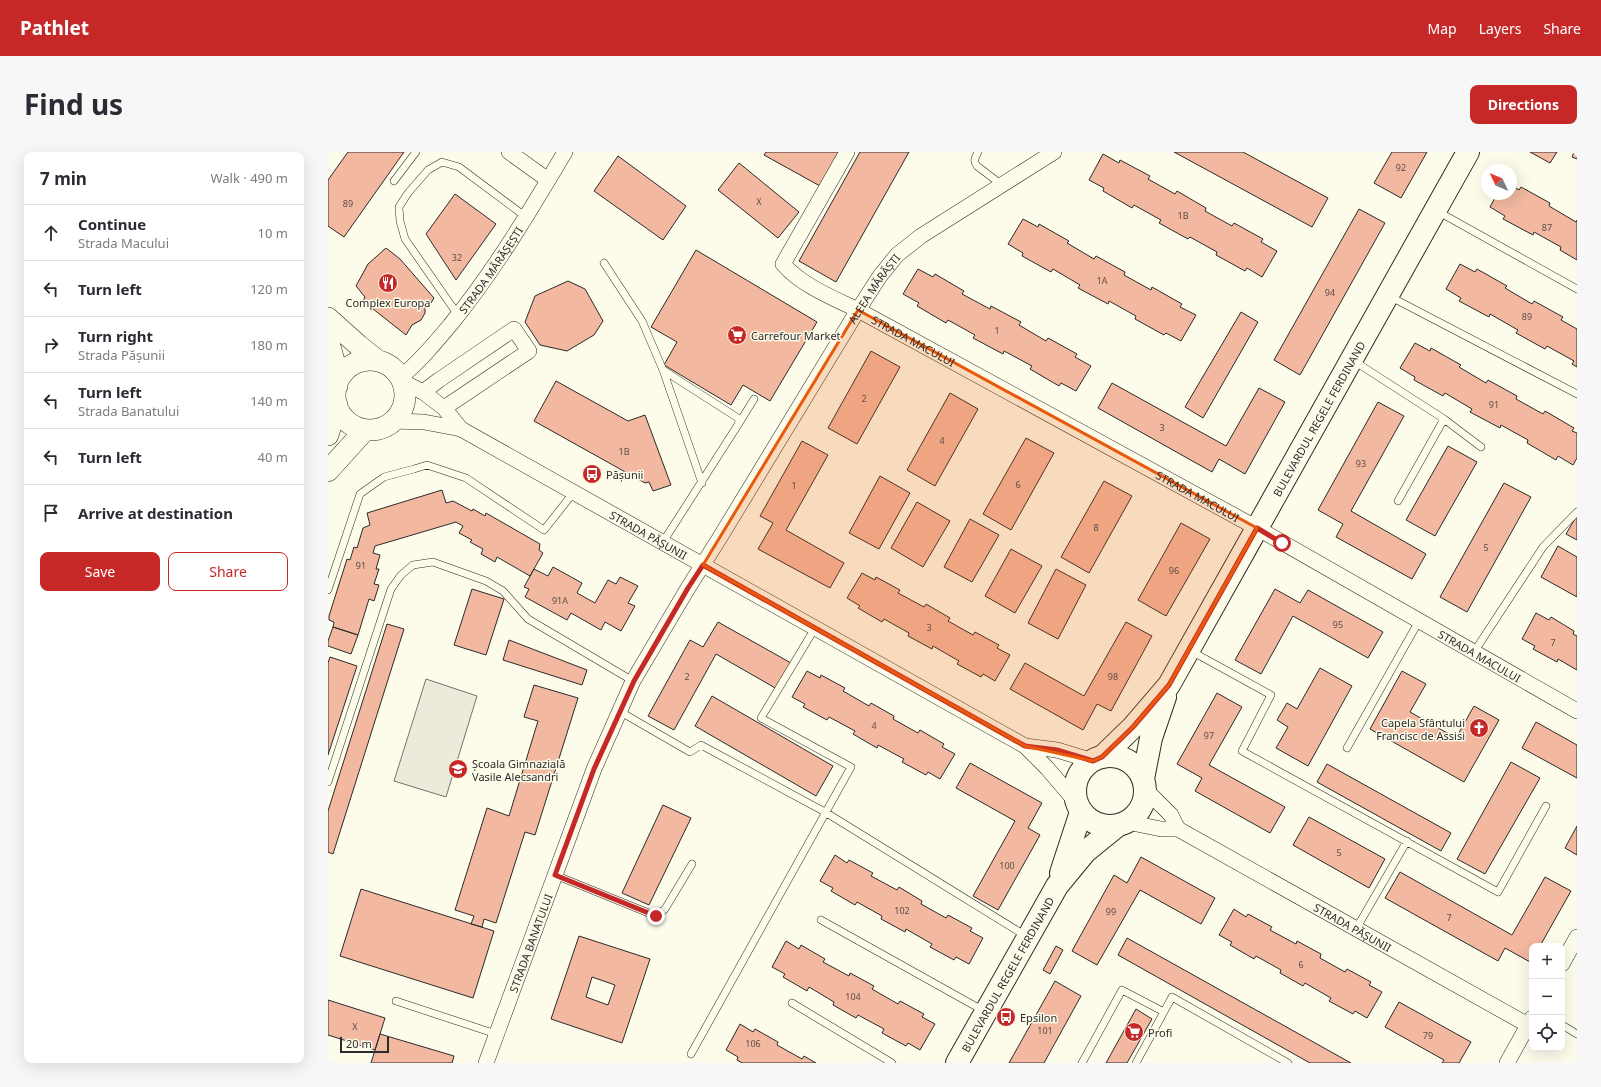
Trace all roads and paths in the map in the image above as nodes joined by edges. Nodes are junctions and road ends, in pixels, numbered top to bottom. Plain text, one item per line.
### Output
1 (416, 152) edge
2 (509, 152) edge
3 (565, 152) edge
4 (847, 152) edge
5 (978, 152) edge
6 (1054, 152) edge
7 (1468, 152) edge
8 (548, 180) junction
9 (394, 181) dead end
10 (1002, 185) junction
11 (1435, 210) junction
12 (526, 217) junction
13 (604, 263) dead end
14 (1577, 289) edge
15 (1388, 295) junction
16 (858, 310) junction
17 (458, 315) junction
18 (328, 318) edge
19 (328, 339) edge
20 (1352, 360) junction
21 (378, 361) junction
22 (663, 370) junction
23 (402, 379) junction
24 (423, 392) junction
25 (1577, 394) edge
26 (337, 395) junction
27 (754, 399) dead end
28 (444, 408) junction
29 (1444, 419) junction
30 (741, 420) junction
31 (394, 421) junction
32 (461, 429) junction
33 (365, 430) junction
34 (328, 435) edge
35 (1481, 447) dead end
36 (328, 471) edge
37 (702, 483) junction
38 (574, 492) junction
39 (1398, 501) dead end
40 (1577, 512) edge
41 (1257, 528) junction
42 (663, 542) junction
43 (703, 565) junction
44 (328, 590) edge
45 (1419, 621) junction
46 (815, 628) junction
47 (1189, 650) junction
48 (1474, 652) junction
49 (634, 681) junction
50 (1169, 685) junction
51 (619, 711) junction
52 (1577, 711) edge
53 (1025, 746) junction
54 (1347, 748) dead end
55 (1098, 759) junction
56 (328, 782) edge
57 (1144, 784) junction
58 (1546, 806) dead end
59 (1079, 808) junction
60 (825, 812) junction
61 (1122, 824) junction
62 (1178, 829) junction
63 (1407, 841) junction
64 (692, 864) dead end
65 (555, 875) junction
66 (1057, 886) junction
67 (821, 920) dead end
68 (1356, 929) junction
69 (1577, 937) edge
70 (1028, 938) junction
71 (1565, 959) edge
72 (396, 1001) dead end
73 (792, 1003) dead end
74 (986, 1012) junction
75 (1164, 1012) junction
76 (1529, 1020) edge
77 (1529, 1023) edge
78 (1565, 1027) edge
79 (496, 1034) junction
80 (1577, 1034) edge
81 (691, 1054) dead end
82 (486, 1063) edge
83 (892, 1063) edge
84 (957, 1063) edge
85 (1082, 1063) edge
86 (1136, 1063) edge
87 (1288, 1063) edge
88 (1507, 1063) edge

1 - 9 lane
2 - 8 street
3 - 8 street, STRADA MĂRĂȘEȘTI
4 - 16 street, STRADA MACULUI
5 - 10 lane
6 - 10 street, ALEEA MĂRĂȘTI
7 - 11 main road, BULEVARDUL REGELE FERDINAND
8 - 12 street, STRADA MĂRĂȘEȘTI
10 - 16 street, ALEEA MĂRĂȘTI
11 - 14 lane
11 - 15 main road, BULEVARDUL REGELE FERDINAND
12 - 17 street, STRADA MĂRĂȘEȘTI
12 - 17 lane
13 - 22 lane
15 - 20 main road, BULEVARDUL REGELE FERDINAND
15 - 25 lane
16 - 41 street, STRADA MACULUI
16 - 43 street, ALEEA MĂRĂȘTI
17 - 23 street, STRADA MĂRĂȘEȘTI
18 - 21 street
19 - 26 street
20 - 29 lane
20 - 41 main road, BULEVARDUL REGELE FERDINAND
21 - 23 street
21 - 26 street
22 - 30 lane
22 - 37 lane
23 - 24 street, STRADA PĂȘUNII
23 - 31 street
24 - 28 street, STRADA PĂȘUNII
24 - 28 street
26 - 33 street
26 - 34 street
27 - 30 lane
28 - 32 street, STRADA PĂȘUNII
29 - 35 lane
29 - 39 lane
30 - 37 lane
31 - 32 street, STRADA PĂȘUNII
31 - 33 street
32 - 38 street, STRADA PĂȘUNII
33 - 36 street
37 - 42 lane
38 - 42 street, STRADA PĂȘUNII
38 - 44 lane
40 - 48 lane
41 - 45 street, STRADA MACULUI
41 - 47 main road, BULEVARDUL REGELE FERDINAND
42 - 43 street, STRADA PĂȘUNII
43 - 46 street, STRADA PĂȘUNII
43 - 49 street, STRADA BANATULUI
45 - 48 street, STRADA MACULUI
45 - 54 lane
46 - 53 street, STRADA PĂȘUNII
46 - 60 lane
47 - 50 main road, BULEVARDUL REGELE FERDINAND
47 - 63 lane
48 - 52 street, STRADA MACULUI
49 - 51 street, STRADA BANATULUI
49 - 56 lane
50 - 55 main road, BULEVARDUL REGELE FERDINAND
50 - 57 main road, BULEVARDUL REGELE FERDINAND
51 - 60 lane
51 - 65 street, STRADA BANATULUI
53 - 55 street, STRADA PĂȘUNII
53 - 59 street, STRADA PĂȘUNII
55 - 57 main road
55 - 59 main road
57 - 61 main road
57 - 62 street
58 - 63 lane
59 - 61 main road
59 - 66 main road, BULEVARDUL REGELE FERDINAND
60 - 70 lane
60 - 81 lane
61 - 62 street, STRADA PĂȘUNII
61 - 66 main road, BULEVARDUL REGELE FERDINAND
62 - 68 street, STRADA PĂȘUNII
63 - 68 lane
64 - 65 lane
65 - 79 street, STRADA BANATULUI
66 - 70 main road, BULEVARDUL REGELE FERDINAND
67 - 74 lane
68 - 76 street, STRADA PĂȘUNII
69 - 71 street
70 - 74 main road, BULEVARDUL REGELE FERDINAND
72 - 79 lane
73 - 83 lane
74 - 84 main road, BULEVARDUL REGELE FERDINAND
75 - 85 lane
75 - 86 lane
75 - 87 lane
77 - 88 street
78 - 80 lane
79 - 82 street, STRADA BANATULUI

